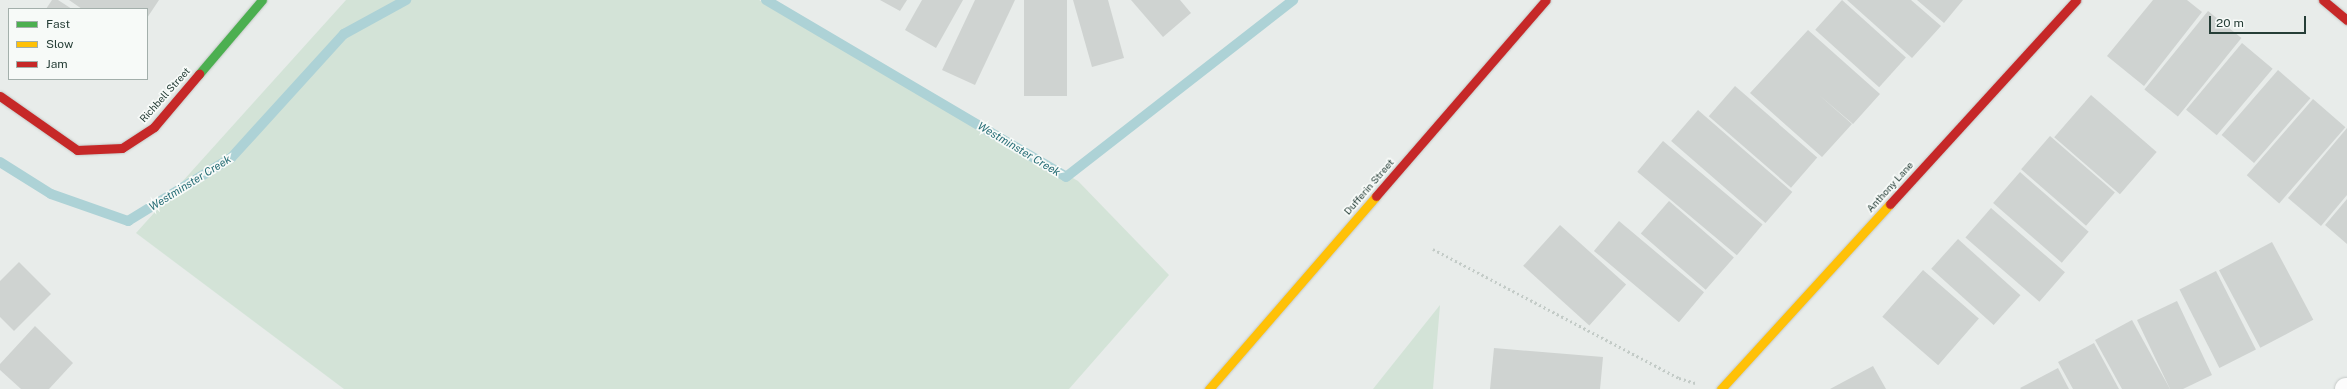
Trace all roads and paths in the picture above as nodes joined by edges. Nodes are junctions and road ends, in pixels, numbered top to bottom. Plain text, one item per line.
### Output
1 (262, 0) edge
2 (1546, 0) edge
3 (2076, 0) edge
4 (2323, 0) edge
5 (2347, 20) edge
6 (0, 96) edge
7 (1432, 248) dead end
8 (1701, 385) dead end
9 (1209, 389) edge
10 (1721, 389) edge

1 - 6 street, Richbell Street
2 - 9 street, Dufferin Street
3 - 10 street, Anthony Lane
4 - 5 street
7 - 8 path

